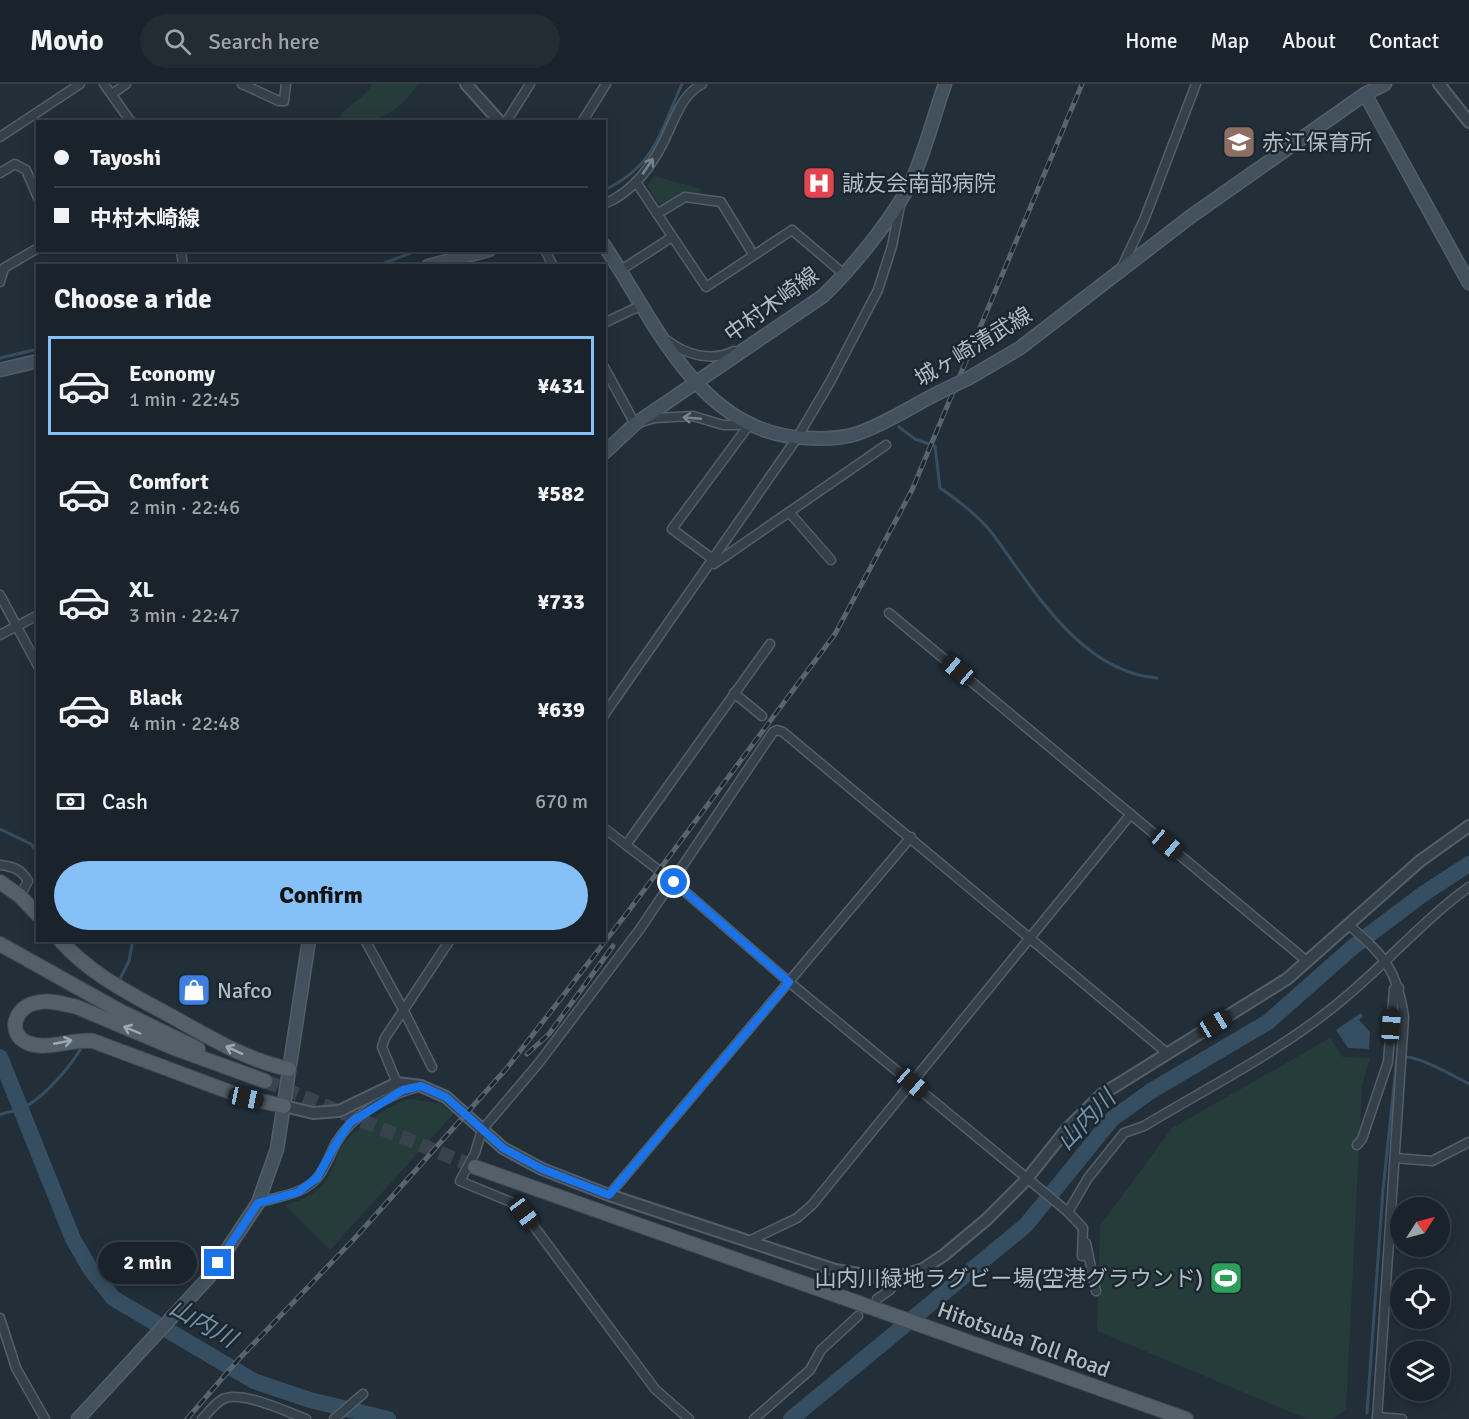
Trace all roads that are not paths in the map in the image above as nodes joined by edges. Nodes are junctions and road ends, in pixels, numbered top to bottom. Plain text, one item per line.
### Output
1 (80, 84) edge
2 (104, 84) edge
3 (126, 84) edge
4 (242, 84) edge
5 (286, 84) edge
6 (466, 84) edge
7 (530, 84) edge
8 (606, 84) edge
9 (702, 84) edge
10 (945, 84) edge
11 (1196, 84) edge
12 (1385, 84) edge
13 (1439, 84) edge
14 (112, 94) junction
15 (1365, 94) junction
16 (130, 120) edge
17 (498, 120) edge
18 (507, 120) edge
19 (583, 120) edge
20 (1469, 122) edge
21 (0, 137) edge
22 (0, 173) edge
23 (636, 182) junction
24 (36, 193) edge
25 (901, 200) junction
26 (606, 203) edge
27 (657, 214) junction
28 (672, 237) junction
29 (606, 248) edge
30 (36, 249) edge
31 (481, 252) edge
32 (753, 254) junction
33 (436, 264) edge
34 (1121, 269) junction
35 (621, 270) junction
36 (845, 275) junction
37 (0, 282) edge
38 (1469, 283) edge
39 (642, 304) junction
40 (606, 322) edge
41 (663, 337) junction
42 (759, 340) junction
43 (36, 361) edge
44 (1, 366) edge
45 (606, 371) edge
46 (696, 383) junction
47 (634, 424) junction
48 (748, 425) junction
49 (797, 438) junction
50 (886, 445) dead end
51 (606, 451) edge
52 (789, 512) junction
53 (714, 560) junction
54 (831, 560) dead end
55 (709, 568) junction
56 (0, 595) edge
57 (889, 613) dead end
58 (36, 616) edge
59 (16, 627) junction
60 (0, 635) edge
61 (770, 644) dead end
62 (36, 662) edge
63 (734, 693) junction
64 (606, 712) edge
65 (762, 716) dead end
66 (1131, 814) junction
67 (1469, 826) edge
68 (606, 829) edge
69 (910, 837) junction
70 (627, 845) junction
71 (0, 865) edge
72 (0, 882) edge
73 (674, 882) junction
74 (1469, 887) edge
75 (20, 896) junction
76 (36, 913) edge
77 (1352, 928) junction
78 (0, 933) edge
79 (1032, 938) junction
80 (62, 942) edge
81 (309, 942) edge
82 (365, 942) edge
83 (449, 942) edge
84 (0, 944) edge
85 (1383, 957) junction
86 (1308, 962) junction
87 (789, 982) junction
88 (1399, 988) junction
89 (120, 1011) junction
90 (404, 1011) junction
91 (1167, 1053) junction
92 (432, 1067) dead end
93 (289, 1069) junction
94 (397, 1083) junction
95 (912, 1083) junction
96 (421, 1086) junction
97 (284, 1106) junction
98 (482, 1130) junction
99 (1469, 1142) edge
100 (1358, 1145) dead end
101 (1395, 1158) junction
102 (475, 1167) tunnel mouth
103 (1026, 1180) junction
104 (609, 1195) junction
105 (258, 1203) junction
106 (1065, 1210) junction
107 (1083, 1228) junction
108 (751, 1240) junction
109 (1082, 1256) dead end
110 (896, 1278) junction
111 (1096, 1291) dead end
112 (880, 1305) junction
113 (858, 1316) dead end
114 (0, 1318) edge
115 (3, 1333) edge
116 (8, 1343) junction
117 (0, 1350) edge
118 (363, 1394) dead end
119 (1377, 1418) edge
120 (45, 1419) edge
121 (78, 1419) edge
122 (202, 1419) edge
123 (306, 1419) edge
124 (334, 1419) edge
125 (689, 1419) edge
126 (754, 1419) edge
127 (1186, 1419) edge
128 (1402, 1419) edge

1 - 21 street
2 - 14 street
3 - 14 street
4 - 5 street
6 - 17 street
7 - 18 street
8 - 19 street
23 -> 9 street
10 - 25 main road, 中村木崎線
11 - 34 street
12 - 15 main road, 城ヶ崎清武線
13 - 20 street
14 - 16 street
15 - 34 main road, 城ヶ崎清武線
15 - 38 main road
22 - 24 street
23 - 26 street
23 - 27 street
25 - 36 main road, 中村木崎線
25 - 49 street
27 - 28 street
27 - 32 street
28 - 32 street
28 - 35 street
29 - 35 main road, 城ヶ崎清武線
30 - 37 street
31 - 33 main road
32 - 36 street
34 - 49 main road, 城ヶ崎清武線, bridge
35 - 39 main road, 城ヶ崎清武線
36 - 42 main road, 中村木崎線
39 - 40 street
39 - 41 main road, 城ヶ崎清武線
41 - 42 street
41 - 46 main road, 城ヶ崎清武線
42 - 46 main road, 中村木崎線
43 - 44 main road
45 - 47 street
46 - 47 main road, 中村木崎線
46 - 48 main road, 城ヶ崎清武線
48 -> 47 street
47 - 51 main road, 中村木崎線
48 - 49 main road, 城ヶ崎清武線
48 - 53 street
49 - 53 street
50 - 52 street
52 - 54 street
52 - 55 street
53 - 55 street
55 - 64 street
56 - 59 street
57 - 66 street
58 - 59 street
59 - 60 street
59 - 62 street
61 - 63 street
63 - 65 street
63 - 70 street
66 - 79 street
66 - 86 street
67 - 77 street
68 - 70 street
69 - 73 street
69 - 79 street
69 - 87 street
70 - 73 street
71 - 75 street
72 - 75 main road
73 - 87 street
73 - 98 street
74 - 85 street
75 - 76 main road
77 - 85 street
77 - 86 street
78 - 89 main road
79 - 91 street
79 - 95 street
93 -> 80 main road
81 - 93 main road
82 - 90 street
83 - 90 street
84 - 89 main road
85 - 88 street
85 - 106 street
86 - 91 street
87 - 95 street
87 - 104 street
88 - 100 street
88 - 101 street
89 -> 97 main road
90 - 92 street
90 - 94 street
91 - 103 street
93 - 97 main road
94 - 96 street
94 - 97 street
95 - 103 street
95 - 108 street
96 - 98 street
96 - 105 street
97 - 105 main road
98 - 104 street
98 - 125 street
99 - 101 street
101 - 119 street
102 - 112 main road, Hitotsuba Toll Road
103 - 106 street
103 - 110 street
104 - 108 street
105 - 121 main road
106 - 107 street
107 - 109 street
107 - 111 street
108 - 110 street
110 - 112 street
112 - 127 main road, Hitotsuba Toll Road
113 - 126 street
114 - 115 street
115 - 116 street
116 - 117 street
116 - 120 street
118 - 124 street
119 - 128 street
122 - 123 street

